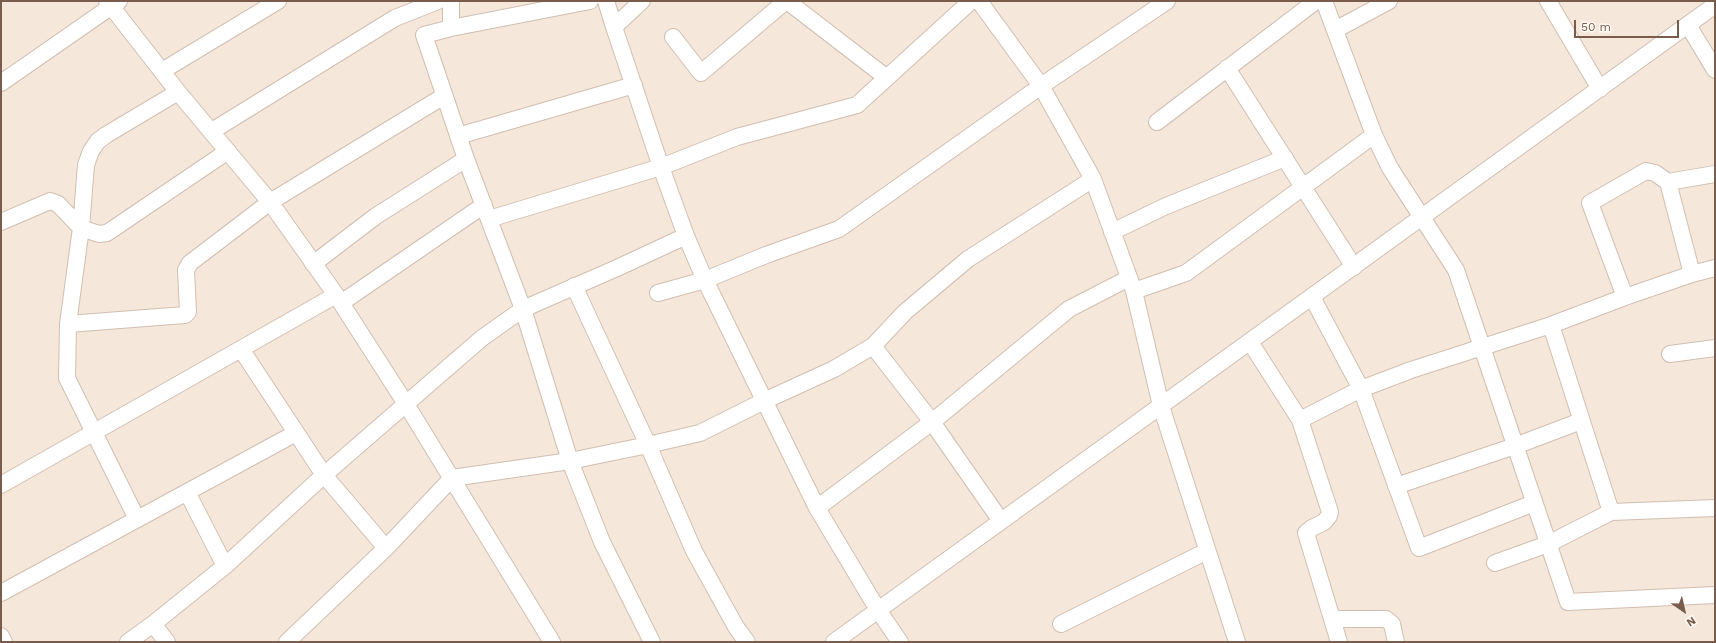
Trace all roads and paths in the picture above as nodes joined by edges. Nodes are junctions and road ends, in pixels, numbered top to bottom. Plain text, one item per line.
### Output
1 (278, 1) edge
2 (438, 1) edge
3 (451, 1) edge
4 (590, 1) edge
5 (606, 1) edge
6 (642, 1) edge
7 (786, 1) edge
8 (971, 1) edge
9 (979, 1) edge
10 (1167, 1) edge
11 (1316, 1) edge
12 (1324, 1) edge
13 (1548, 1) edge
14 (112, 3) edge
15 (1381, 3) edge
16 (1715, 5) edge
17 (1688, 25) junction
18 (451, 28) junction
19 (614, 28) junction
20 (1335, 30) junction
21 (673, 37) dead end
22 (1227, 68) junction
23 (1715, 70) edge
24 (162, 71) junction
25 (887, 78) junction
26 (1, 83) edge
27 (634, 85) junction
28 (1041, 86) junction
29 (1600, 89) junction
30 (178, 92) junction
31 (444, 96) junction
32 (1157, 122) dead end
33 (212, 131) junction
34 (1374, 135) junction
35 (458, 136) junction
36 (228, 151) junction
37 (1285, 158) junction
38 (466, 159) junction
39 (661, 168) junction
40 (1715, 174) edge
41 (1093, 179) junction
42 (1668, 182) junction
43 (1303, 186) junction
44 (270, 202) junction
45 (487, 212) junction
46 (1422, 217) junction
47 (1, 222) edge
48 (81, 228) junction
49 (1112, 232) junction
50 (686, 236) junction
51 (313, 264) junction
52 (1354, 266) junction
53 (1715, 268) edge
54 (1692, 274) junction
55 (705, 280) junction
56 (1132, 285) junction
57 (574, 286) junction
58 (658, 293) dead end
59 (1312, 297) junction
60 (1625, 297) junction
61 (338, 299) junction
62 (523, 309) junction
63 (68, 324) junction
64 (1551, 325) junction
65 (1250, 342) junction
66 (873, 346) junction
67 (1482, 348) junction
68 (1715, 348) edge
69 (241, 349) junction
70 (1670, 354) dead end
71 (1361, 389) junction
72 (764, 401) junction
73 (406, 404) junction
74 (1161, 406) junction
75 (1300, 420) junction
76 (1581, 421) junction
77 (932, 422) junction
78 (94, 432) junction
79 (296, 433) junction
80 (648, 446) junction
81 (1515, 446) junction
82 (570, 461) junction
83 (324, 475) junction
84 (452, 478) junction
85 (1, 485) edge
86 (1396, 486) junction
87 (187, 492) junction
88 (1534, 503) junction
89 (817, 508) junction
90 (1715, 508) edge
91 (1611, 512) junction
92 (137, 519) junction
93 (1001, 521) junction
94 (1548, 544) junction
95 (386, 548) junction
96 (1207, 551) junction
97 (1495, 563) dead end
98 (225, 566) junction
99 (1, 593) edge
100 (1715, 595) edge
101 (878, 610) junction
102 (1332, 619) junction
103 (153, 624) junction
104 (1062, 624) dead end
105 (1, 636) edge
106 (646, 640) edge
107 (4, 642) edge
108 (128, 642) edge
109 (167, 642) edge
110 (287, 642) edge
111 (552, 642) edge
112 (747, 642) edge
113 (834, 642) edge
114 (900, 642) edge
115 (1237, 642) edge
116 (1340, 642) edge
117 (1396, 642) edge

1 - 24 street
2 - 33 street
3 - 18 street
4 - 18 street
5 - 19 street
6 - 19 street
7 - 21 street
7 - 25 street
8 - 25 street
9 - 28 street
10 - 28 street
11 - 22 street
12 - 20 street
13 - 29 street
14 - 24 street
14 - 26 street
15 - 20 street
16 - 17 street
17 - 23 street
17 - 29 street
18 - 31 street
19 - 27 street
20 - 34 street
22 - 32 street
22 - 37 street
24 - 30 street
25 - 39 street
27 - 35 street
27 - 39 street
28 - 41 street
28 - 55 street
29 - 46 street
30 - 33 street
30 - 48 street
31 - 35 street
31 - 44 street
33 - 36 street
34 - 43 street
34 - 46 street
35 - 38 street
36 - 44 street
36 - 48 street
37 - 43 street
37 - 49 street
38 - 45 street
38 - 51 street
39 - 45 street
39 - 50 street
40 - 42 street
41 - 49 street
41 - 66 street
42 - 54 street
42 - 60 street
43 - 52 street
43 - 56 street
44 - 51 street
44 - 63 street
45 - 61 street
45 - 62 street
46 - 52 street
46 - 67 street
47 - 48 street
48 - 63 street
49 - 56 street
50 - 55 street
50 - 57 street
51 - 61 street
52 - 59 street
53 - 54 street
54 - 60 street
55 - 58 street
55 - 72 street
56 - 74 street
56 - 77 street
57 - 62 street
57 - 80 street
59 - 65 street
59 - 71 street
60 - 64 street
61 - 69 street
61 - 73 street
62 - 73 street
62 - 82 street
63 - 78 street
64 - 67 street
64 - 76 street
65 - 74 street
65 - 75 street
66 - 72 street
66 - 77 street
67 - 71 street
67 - 81 street
68 - 70 street
69 - 78 street
69 - 79 street
71 - 75 street
71 - 86 street
72 - 80 street
72 - 89 street
73 - 83 street
73 - 84 street
74 - 93 street
74 - 96 street
75 - 102 street
76 - 81 street
76 - 91 street
77 - 89 street
77 - 93 street
78 - 85 street
78 - 92 street
79 - 83 street
79 - 87 street
80 - 82 street
80 - 112 street
81 - 86 street
81 - 88 street
82 - 84 street
82 - 106 street
83 - 95 street
83 - 98 street
84 - 95 street
84 - 111 street
86 - 88 street
87 - 92 street
87 - 98 street
88 - 94 street
89 - 101 street
90 - 91 street
91 - 94 street
92 - 99 street
93 - 101 street
94 - 97 street
94 - 100 street
95 - 110 street
96 - 104 street
96 - 115 street
98 - 103 street
101 - 113 street
101 - 114 street
102 - 116 street
102 - 117 street
103 - 108 street
103 - 109 street
105 - 107 street

